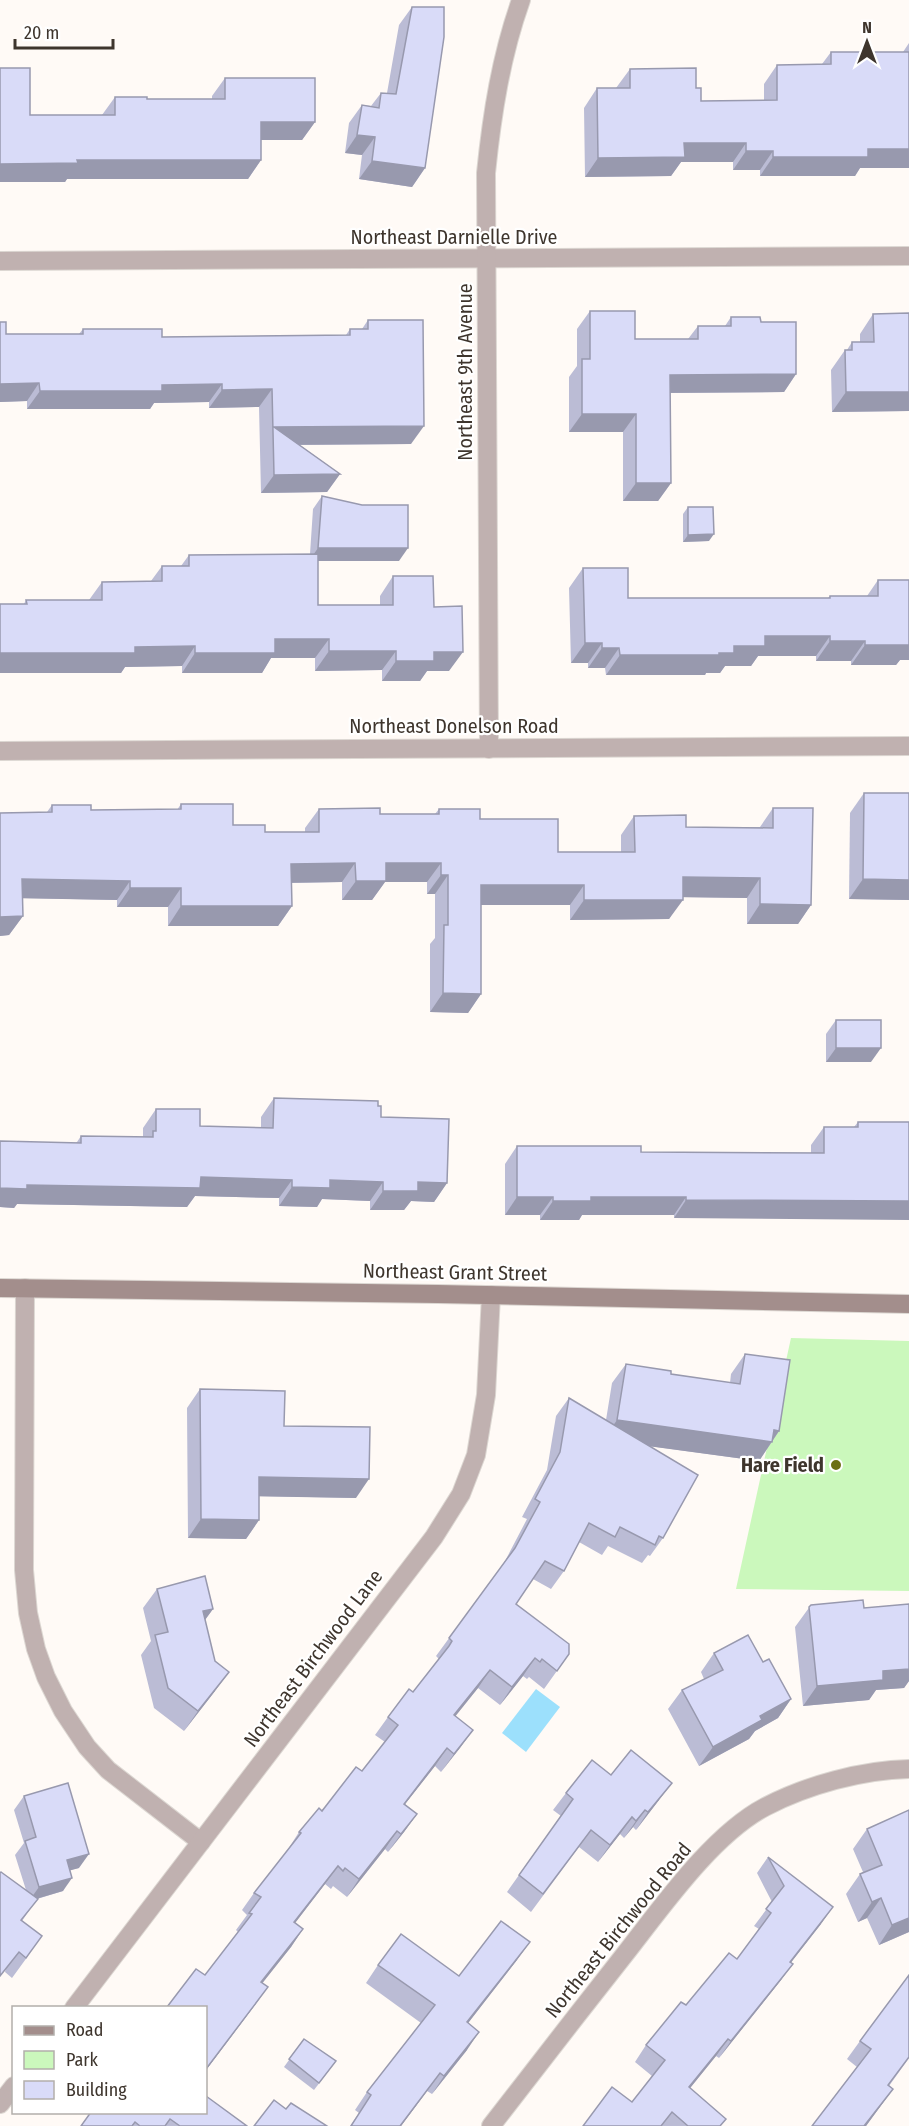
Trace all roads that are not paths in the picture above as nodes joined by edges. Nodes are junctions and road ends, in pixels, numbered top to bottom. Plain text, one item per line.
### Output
1 (521, 0) edge
2 (909, 256) edge
3 (487, 259) junction
4 (0, 261) edge
5 (909, 746) edge
6 (489, 749) junction
7 (0, 751) edge
8 (0, 1288) edge
9 (25, 1288) junction
10 (491, 1295) junction
11 (909, 1304) edge
12 (909, 1769) edge
13 (201, 1842) junction
14 (75, 2006) edge
15 (12, 2089) edge
16 (0, 2104) edge
17 (490, 2126) edge

1 - 3 street, Northeast 9th Avenue
2 - 3 street, Northeast Darnielle Drive
3 - 4 street, Northeast Darnielle Drive
3 - 6 street, Northeast 9th Avenue
5 - 6 street, Northeast Donelson Road
6 - 7 street, Northeast Donelson Road
8 - 9 street, Northeast Grant Street
9 - 10 street, Northeast Grant Street
9 - 13 street
10 - 11 street, Northeast Grant Street
10 - 13 street, Northeast Birchwood Lane
12 - 17 street, Northeast Birchwood Road
13 - 14 street, Northeast Birchwood Lane
15 - 16 street

